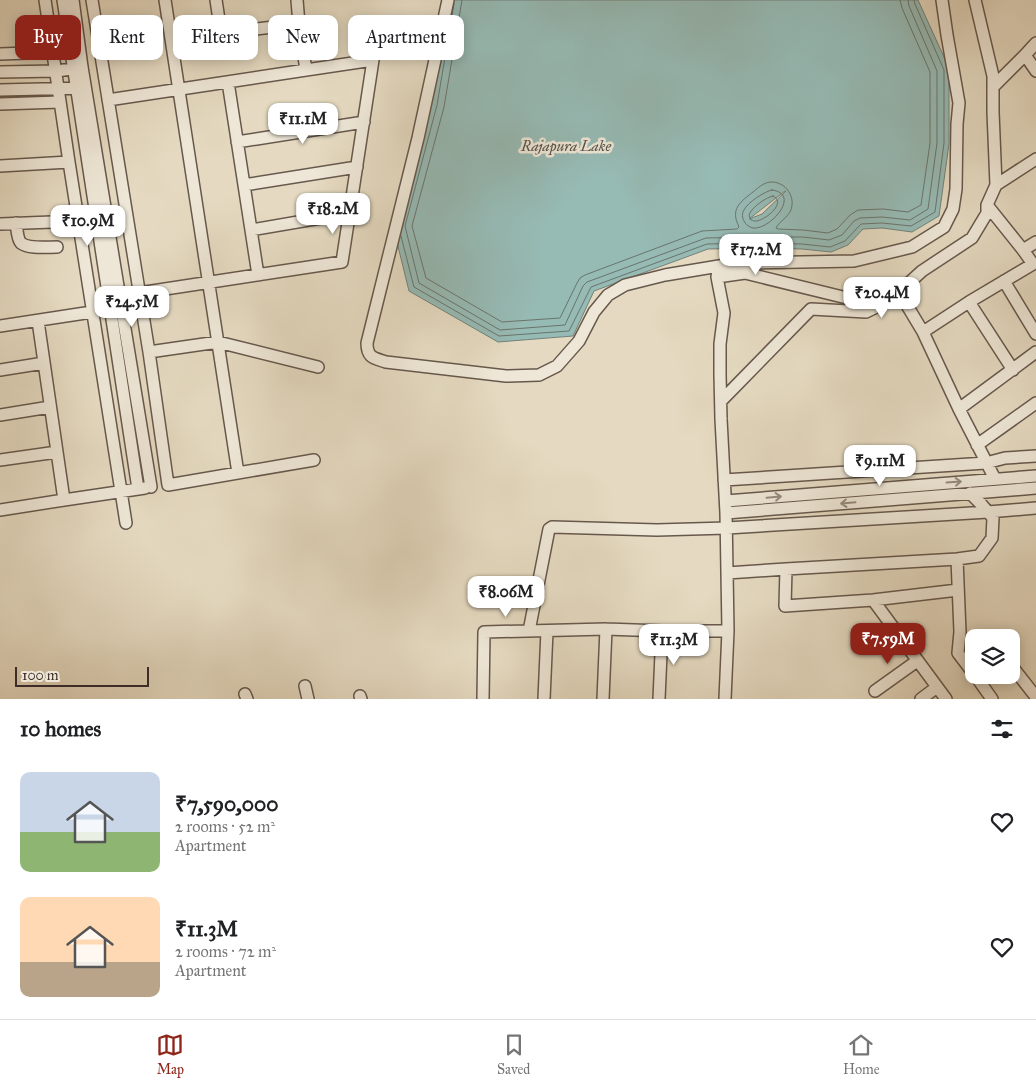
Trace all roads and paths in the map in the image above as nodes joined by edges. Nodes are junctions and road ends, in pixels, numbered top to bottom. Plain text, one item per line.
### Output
1 (45, 0) edge
2 (63, 0) edge
3 (73, 0) edge
4 (92, 0) edge
5 (165, 0) edge
6 (219, 0) edge
7 (297, 0) edge
8 (448, 0) edge
9 (942, 0) edge
10 (975, 0) edge
11 (48, 15) edge
12 (220, 15) edge
13 (298, 15) edge
14 (172, 40) joint
15 (1036, 43) edge
16 (15, 53) edge
17 (0, 54) edge
18 (1025, 55) junction
19 (55, 60) edge
20 (304, 60) edge
21 (78, 68) junction
22 (306, 70) junction
23 (56, 71) junction
24 (1036, 71) edge
25 (0, 72) edge
26 (228, 82) junction
27 (993, 87) junction
28 (58, 88) junction
29 (81, 88) junction
30 (179, 89) junction
31 (0, 90) edge
32 (108, 100) junction
33 (60, 102) junction
34 (0, 104) edge
35 (364, 122) junction
36 (237, 142) junction
37 (1036, 160) edge
38 (69, 162) junction
39 (0, 166) edge
40 (357, 167) junction
41 (244, 185) junction
42 (996, 185) junction
43 (987, 205) junction
44 (350, 213) junction
45 (78, 221) junction
46 (16, 223) junction
47 (0, 224) edge
48 (251, 230) junction
49 (1036, 242) edge
50 (56, 246) dead end
51 (1024, 250) junction
52 (718, 271) junction
53 (258, 275) junction
54 (1004, 281) junction
55 (209, 282) junction
56 (899, 292) junction
57 (139, 293) junction
58 (855, 300) dead end
59 (969, 302) junction
60 (92, 312) junction
61 (38, 321) junction
62 (0, 326) edge
63 (923, 332) junction
64 (1036, 334) edge
65 (218, 342) junction
66 (149, 352) junction
67 (1036, 352) edge
68 (44, 363) junction
69 (318, 368) dead end
70 (0, 370) edge
71 (1013, 370) junction
72 (721, 401) junction
73 (1036, 403) edge
74 (50, 407) junction
75 (959, 409) junction
76 (0, 416) edge
77 (977, 445) junction
78 (57, 452) junction
79 (1036, 456) edge
80 (0, 460) edge
81 (314, 460) dead end
82 (986, 462) junction
83 (238, 473) junction
84 (1036, 476) edge
85 (995, 479) junction
86 (724, 480) junction
87 (168, 485) junction
88 (151, 487) junction
89 (1036, 488) edge
90 (138, 489) junction
91 (121, 492) junction
92 (970, 493) junction
93 (64, 500) junction
94 (726, 501) junction
95 (1036, 508) edge
96 (0, 510) edge
97 (988, 512) junction
98 (726, 513) junction
99 (126, 523) dead end
100 (726, 528) junction
101 (957, 559) junction
102 (786, 569) junction
103 (727, 573) junction
104 (958, 590) junction
105 (873, 600) junction
106 (606, 629) junction
107 (547, 630) junction
108 (529, 631) junction
109 (662, 631) junction
110 (728, 631) junction
111 (897, 634) junction
112 (879, 646) dead end
113 (965, 659) edge
114 (917, 661) junction
115 (1020, 677) edge
116 (981, 684) edge
117 (305, 686) dead end
118 (937, 687) junction
119 (875, 691) dead end
120 (1036, 697) edge
121 (308, 699) edge
122 (483, 699) edge
123 (544, 699) edge
124 (604, 699) edge
125 (659, 699) edge
126 (726, 699) edge
127 (921, 699) edge
128 (946, 699) edge
129 (992, 699) edge

1 - 11 street
2 - 21 street
3 - 21 street
4 - 32 street
5 - 14 street
6 - 12 street
7 - 13 street
8 - 52 street
9 - 52 street
10 - 27 street
14 - 30 street
15 - 18 street
16 - 17 street
18 - 24 street
18 - 27 street
19 - 23 street
20 - 22 street
21 - 23 street
21 - 29 street
22 - 26 street
22 - 35 street
23 - 25 street
23 - 28 street
26 - 30 street
26 - 36 street
27 - 42 street
28 - 29 street
28 - 31 street
28 - 33 street
29 - 88 street
29 - 90 street
30 - 32 street
30 - 55 street
32 - 57 street
33 - 34 street
33 - 38 street
35 - 36 street
35 - 40 street
36 - 41 street
37 - 42 street
38 - 39 street
38 - 45 street
40 - 41 street
40 - 44 street
41 - 48 street
42 - 43 street
43 - 51 street
43 - 56 street
44 - 48 street
44 - 53 street
45 - 46 street
45 - 60 street
46 - 47 street
46 - 50 street
48 - 53 street
49 - 51 street
51 - 54 street
52 - 58 street
52 - 72 street
53 - 55 street
54 - 59 street
54 - 64 street
55 - 57 street
55 - 65 street
56 - 63 street
56 - 72 street
57 - 66 street
59 - 63 street
59 - 71 street
60 - 61 street
60 - 91 street
61 - 62 street
61 - 68 street
63 - 75 street
65 - 66 street
65 - 69 street
65 - 83 street
66 - 87 street
67 - 71 street
68 - 70 street
68 - 74 street
71 - 75 street
72 - 86 street
73 - 77 street
74 - 76 street
74 - 78 street
75 - 77 street
77 - 82 street
78 - 80 street
78 - 93 street
79 - 82 street
81 - 83 street
82 - 85 street
82 - 86 street
83 - 87 street
84 - 85 street
94 -> 85 street
86 - 94 street
87 - 88 street
88 - 90 street
89 - 92 street
90 - 91 street
91 - 93 street
91 - 99 street
92 - 97 street
92 -> 98 street
93 - 96 street
94 - 98 street
95 - 97 street
97 - 100 street
97 - 101 street
98 - 100 street
100 - 103 street
100 - 108 street
101 - 102 street
101 - 104 street
102 - 103 street
102 - 105 street
103 - 110 street
104 - 105 street
104 - 113 street
105 - 111 street
106 - 107 street
106 - 109 street
106 - 124 street
107 - 108 street
107 - 123 street
108 - 122 street
109 - 110 street
109 - 125 street
110 - 126 street
111 - 112 street
111 - 114 street
114 - 118 street
114 - 119 street
115 - 120 street
116 - 129 street
117 - 121 street
118 - 127 street
118 - 128 street

